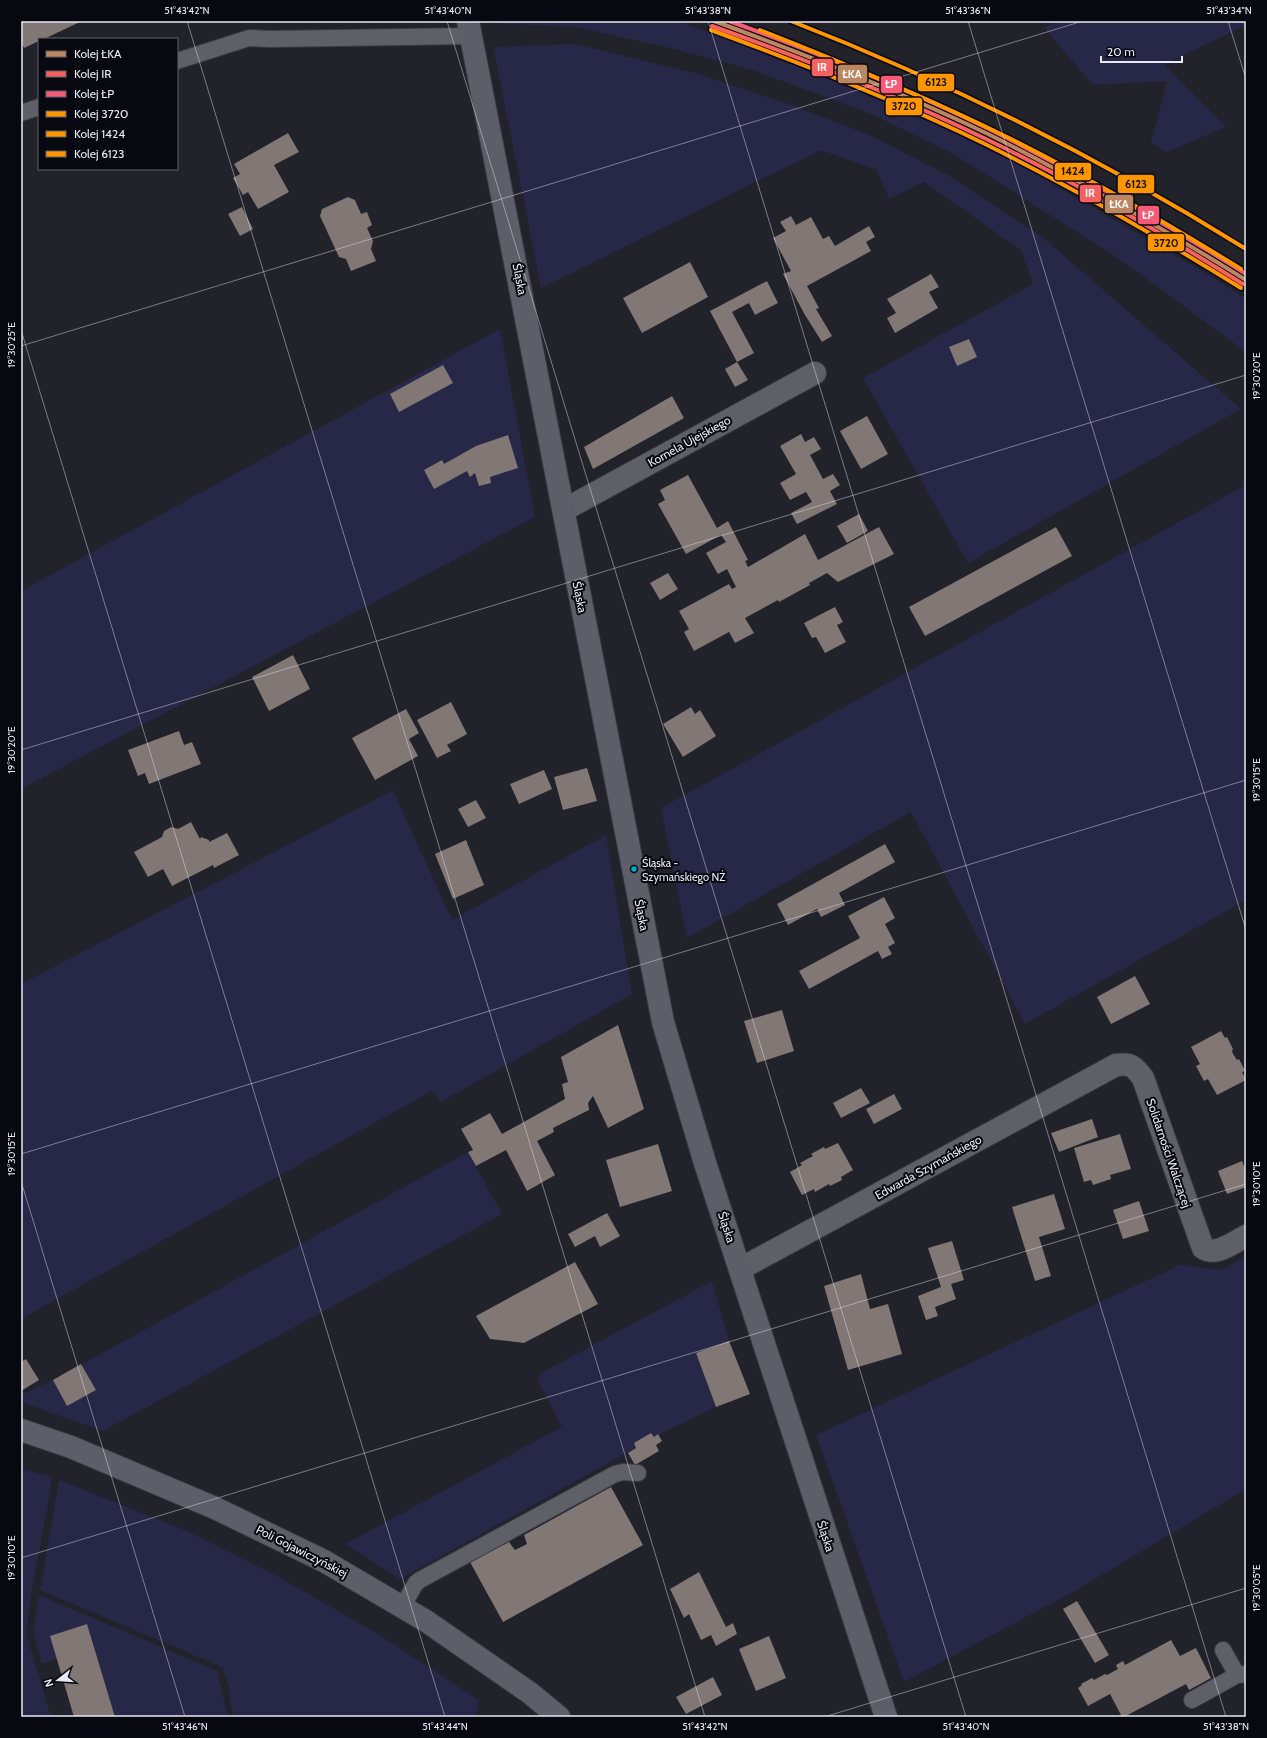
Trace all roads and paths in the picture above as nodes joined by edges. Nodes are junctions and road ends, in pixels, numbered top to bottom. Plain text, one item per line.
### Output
1 (469, 28) edge
2 (178, 61) edge
3 (38, 107) edge
4 (21, 113) edge
5 (815, 373) dead end
6 (564, 510) junction
7 (1116, 1065) joint
8 (1246, 1236) edge
9 (740, 1269) junction
10 (21, 1430) edge
11 (638, 1473) dead end
12 (402, 1607) junction
13 (1223, 1650) dead end
14 (1241, 1675) edge
15 (1192, 1700) dead end
16 (559, 1717) edge
17 (886, 1717) edge

1 - 2 lane
1 - 6 street, Śląska
3 - 4 lane
5 - 6 street, Kornela Ujejskiego
6 - 9 street, Śląska
7 - 8 street, Solidarności Walczącej
7 - 9 street, Edwarda Szymańskiego
9 - 17 street, Śląska
10 - 12 street, Poli Gojawiczyńskiej
11 - 12 lane
12 - 16 street, Poli Gojawiczyńskiej
13 - 14 lane
14 - 15 lane

